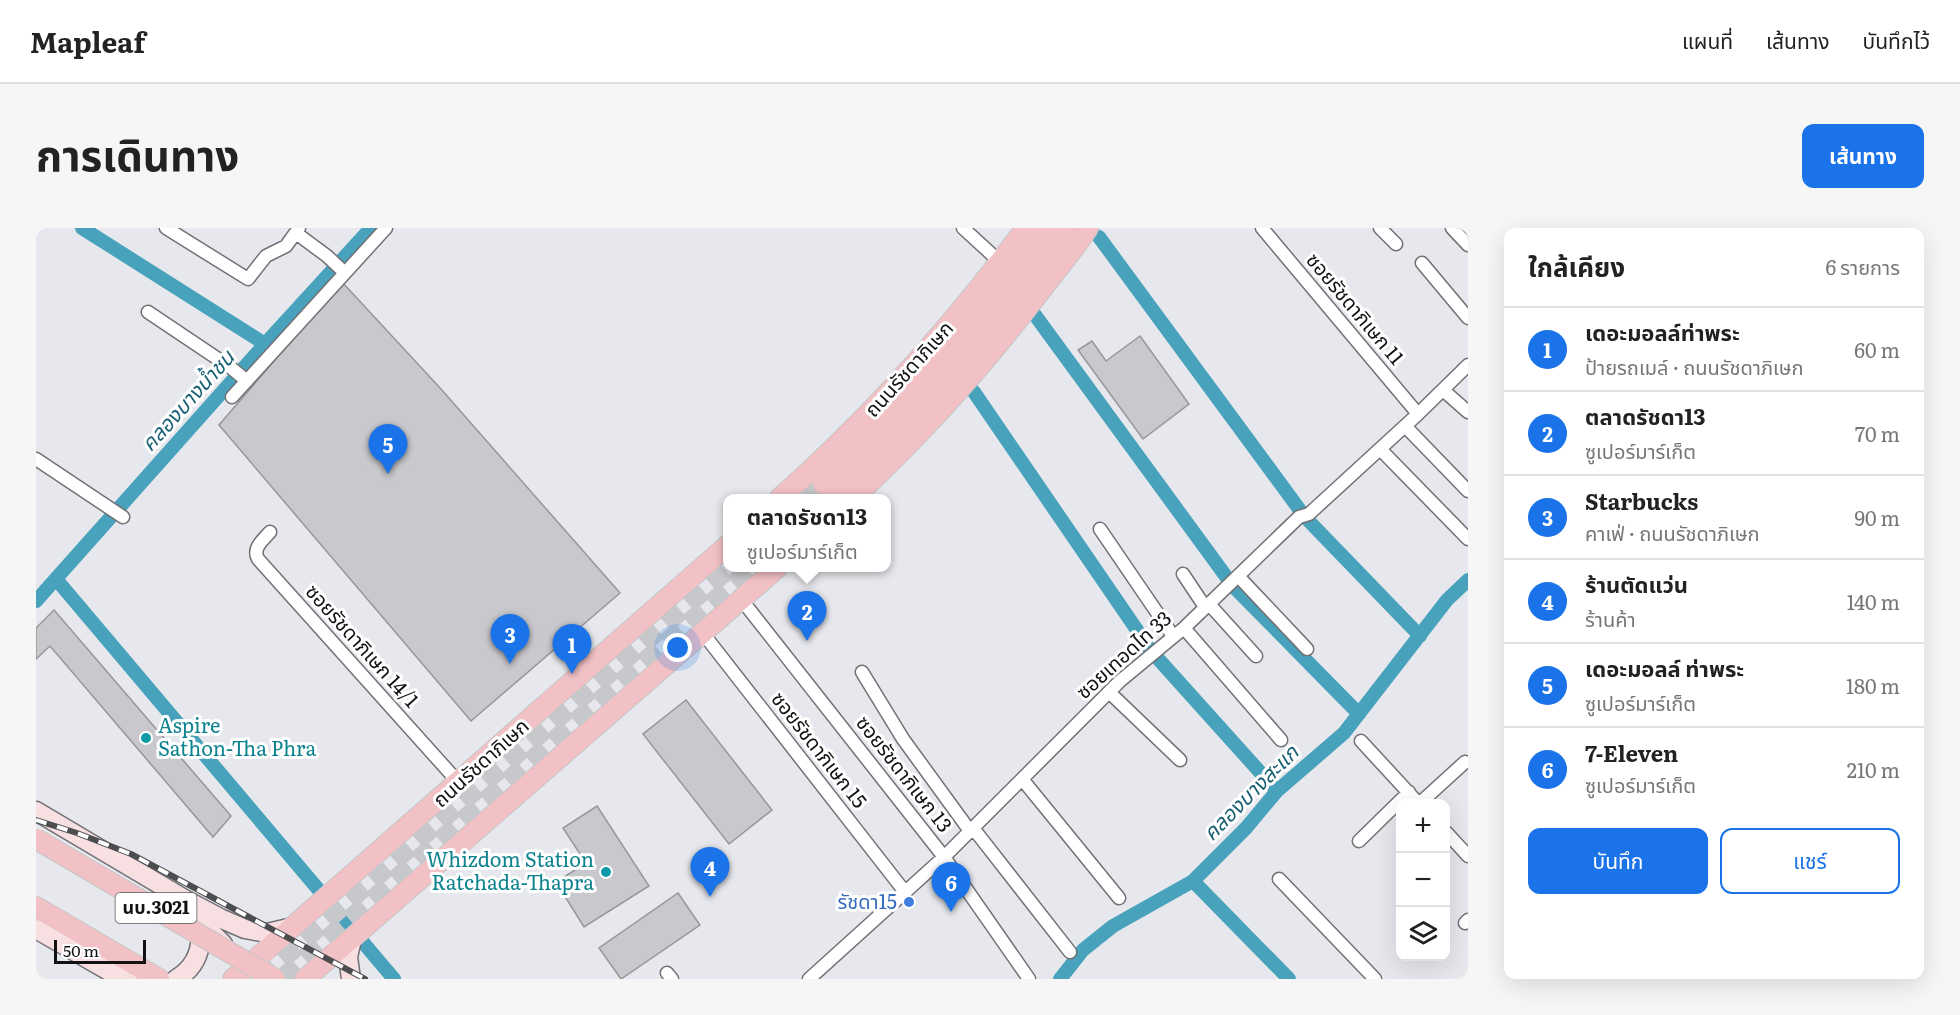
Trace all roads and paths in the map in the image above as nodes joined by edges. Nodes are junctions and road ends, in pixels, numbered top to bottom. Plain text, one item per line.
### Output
1 (166, 228) edge
2 (386, 228) edge
3 (963, 228) edge
4 (1026, 228) edge
5 (1046, 228) edge
6 (1065, 228) edge
7 (1088, 228) edge
8 (1262, 228) edge
9 (1380, 228) edge
10 (1452, 228) edge
11 (297, 231) edge
12 (1396, 244) dead end
13 (1468, 245) edge
14 (1000, 262) junction
15 (1422, 263) dead end
16 (343, 271) junction
17 (148, 312) dead end
18 (1468, 318) edge
19 (1465, 374) edge
20 (243, 378) junction
21 (1443, 390) junction
22 (232, 397) dead end
23 (1468, 412) edge
24 (1418, 414) junction
25 (1405, 426) junction
26 (1380, 449) junction
27 (36, 459) edge
28 (1468, 491) edge
29 (784, 494) edge
30 (857, 494) edge
31 (123, 517) dead end
32 (1100, 530) dead end
33 (270, 532) dead end
34 (1468, 539) edge
35 (723, 549) edge
36 (771, 572) edge
37 (1183, 574) dead end
38 (1238, 576) junction
39 (741, 599) junction
40 (1207, 605) junction
41 (1178, 632) junction
42 (702, 633) junction
43 (1307, 649) dead end
44 (1256, 656) dead end
45 (862, 672) dead end
46 (1110, 692) junction
47 (1281, 740) dead end
48 (1362, 741) dead end
49 (1180, 760) dead end
50 (1465, 762) dead end
51 (1022, 779) junction
52 (459, 783) junction
53 (1409, 792) junction
54 (1415, 799) edge
55 (1424, 799) edge
56 (36, 811) edge
57 (971, 830) junction
58 (1450, 836) edge
59 (36, 839) edge
60 (1359, 841) dead end
61 (1468, 856) edge
62 (944, 857) junction
63 (1279, 879) dead end
64 (905, 892) junction
65 (1119, 898) dead end
66 (186, 900) junction
67 (36, 907) edge
68 (199, 921) junction
69 (293, 927) junction
70 (36, 929) edge
71 (352, 939) junction
72 (1070, 952) dead end
73 (120, 977) edge
74 (159, 979) edge
75 (176, 979) edge
76 (233, 979) edge
77 (275, 979) edge
78 (305, 979) edge
79 (351, 979) edge
80 (809, 979) edge
81 (1029, 979) edge
82 (1376, 979) edge

1 - 11 street
2 - 16 street
3 - 14 street
4 - 14 main road, ถนนรัชดาภิเษก
5 - 6 main road
7 - 30 main road
8 - 24 street, ซอยรัชดาภิเษก 11
9 - 12 street
10 - 13 street
11 - 16 street
14 - 29 main road, ถนนรัชดาภิเษก
15 - 18 street
16 - 20 street
17 - 20 street
19 - 21 street, ซอยเทอดไท 33
20 - 22 street
21 - 23 street
21 - 24 street, ซอยเทอดไท 33
24 - 25 street, ซอยเทอดไท 33
25 - 26 street, ซอยเทอดไท 33
25 - 28 street
26 - 34 street
26 - 38 street, ซอยเทอดไท 33
27 - 31 street
32 - 41 street
33 - 52 street, ซอยรัชดาภิเษก 14/1
35 - 52 main road, ถนนรัชดาภิเษก
36 - 39 main road
37 - 40 street
38 - 40 street, ซอยเทอดไท 33
38 - 43 street
39 - 42 main road
39 - 62 street, ซอยรัชดาภิเษก 13
40 - 41 street, ซอยเทอดไท 33
40 - 44 street
41 - 46 street, ซอยเทอดไท 33
41 - 47 street
42 - 64 street, ซอยรัชดาภิเษก 15
42 - 71 main road
45 - 57 street
46 - 49 street
46 - 51 street, ซอยเทอดไท 33
48 - 53 street
50 - 55 street
51 - 57 street, ซอยเทอดไท 33
51 - 65 street
52 - 69 main road, ถนนรัชดาภิเษก
53 - 54 street
53 - 60 street
56 - 66 main road, นบ.3021
57 - 62 street, ซอยเทอดไท 33
57 - 72 street
58 - 61 street
59 - 77 main road, นบ.3021, bridge
62 - 64 street, ซอยเทอดไท 33
62 - 81 street, ซอยรัชดาภิเษก 13
63 - 82 street
64 - 80 street, ซอยเทอดไท 33
66 - 68 main road, นบ.3021
66 - 69 main road
67 - 74 main road, นบ.3021
68 - 75 main road
68 - 76 main road, นบ.3021
69 - 76 main road, ถนนรัชดาภิเษก
70 - 73 main road
71 - 78 main road
71 - 79 main road

